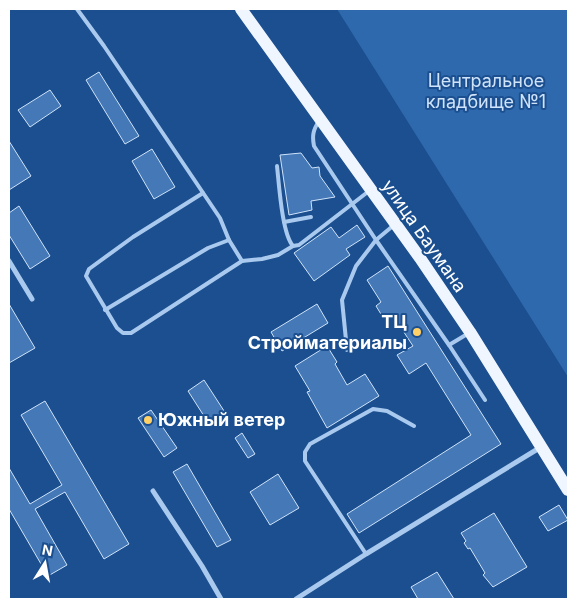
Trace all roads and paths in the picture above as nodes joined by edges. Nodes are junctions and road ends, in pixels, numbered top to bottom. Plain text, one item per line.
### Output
1 (77, 9) edge
2 (241, 9) edge
3 (320, 120) junction
4 (277, 166) dead end
5 (371, 190) junction
6 (204, 193) junction
7 (352, 204) junction
8 (311, 217) dead end
9 (284, 222) junction
10 (395, 224) junction
11 (229, 240) junction
12 (376, 240) junction
13 (293, 246) junction
14 (9, 261) edge
15 (242, 261) junction
16 (32, 299) dead end
17 (105, 310) junction
18 (470, 332) junction
19 (449, 345) junction
20 (347, 350) dead end
21 (485, 400) dead end
22 (414, 426) dead end
23 (542, 447) junction
24 (568, 490) edge
25 (153, 491) dead end
26 (366, 554) junction
27 (221, 599) edge
28 (296, 599) edge

1 - 6 lane
2 - 3 main road, улица Баумана
3 - 5 main road, улица Баумана
3 - 7 lane
4 - 9 lane
5 - 7 lane
5 - 10 main road, улица Баумана
6 - 11 lane
6 - 17 lane
7 - 12 lane
7 - 13 lane
8 - 9 lane
9 - 13 lane
10 - 12 lane
10 - 18 main road, улица Баумана
11 - 15 lane
11 - 17 lane
12 - 19 lane
12 - 20 lane
13 - 15 lane
14 - 16 street
15 - 17 lane
18 - 19 lane
18 - 23 main road, улица Баумана
19 - 21 lane
22 - 26 lane
23 - 24 main road, улица Баумана
23 - 26 street
25 - 27 street
26 - 28 street

